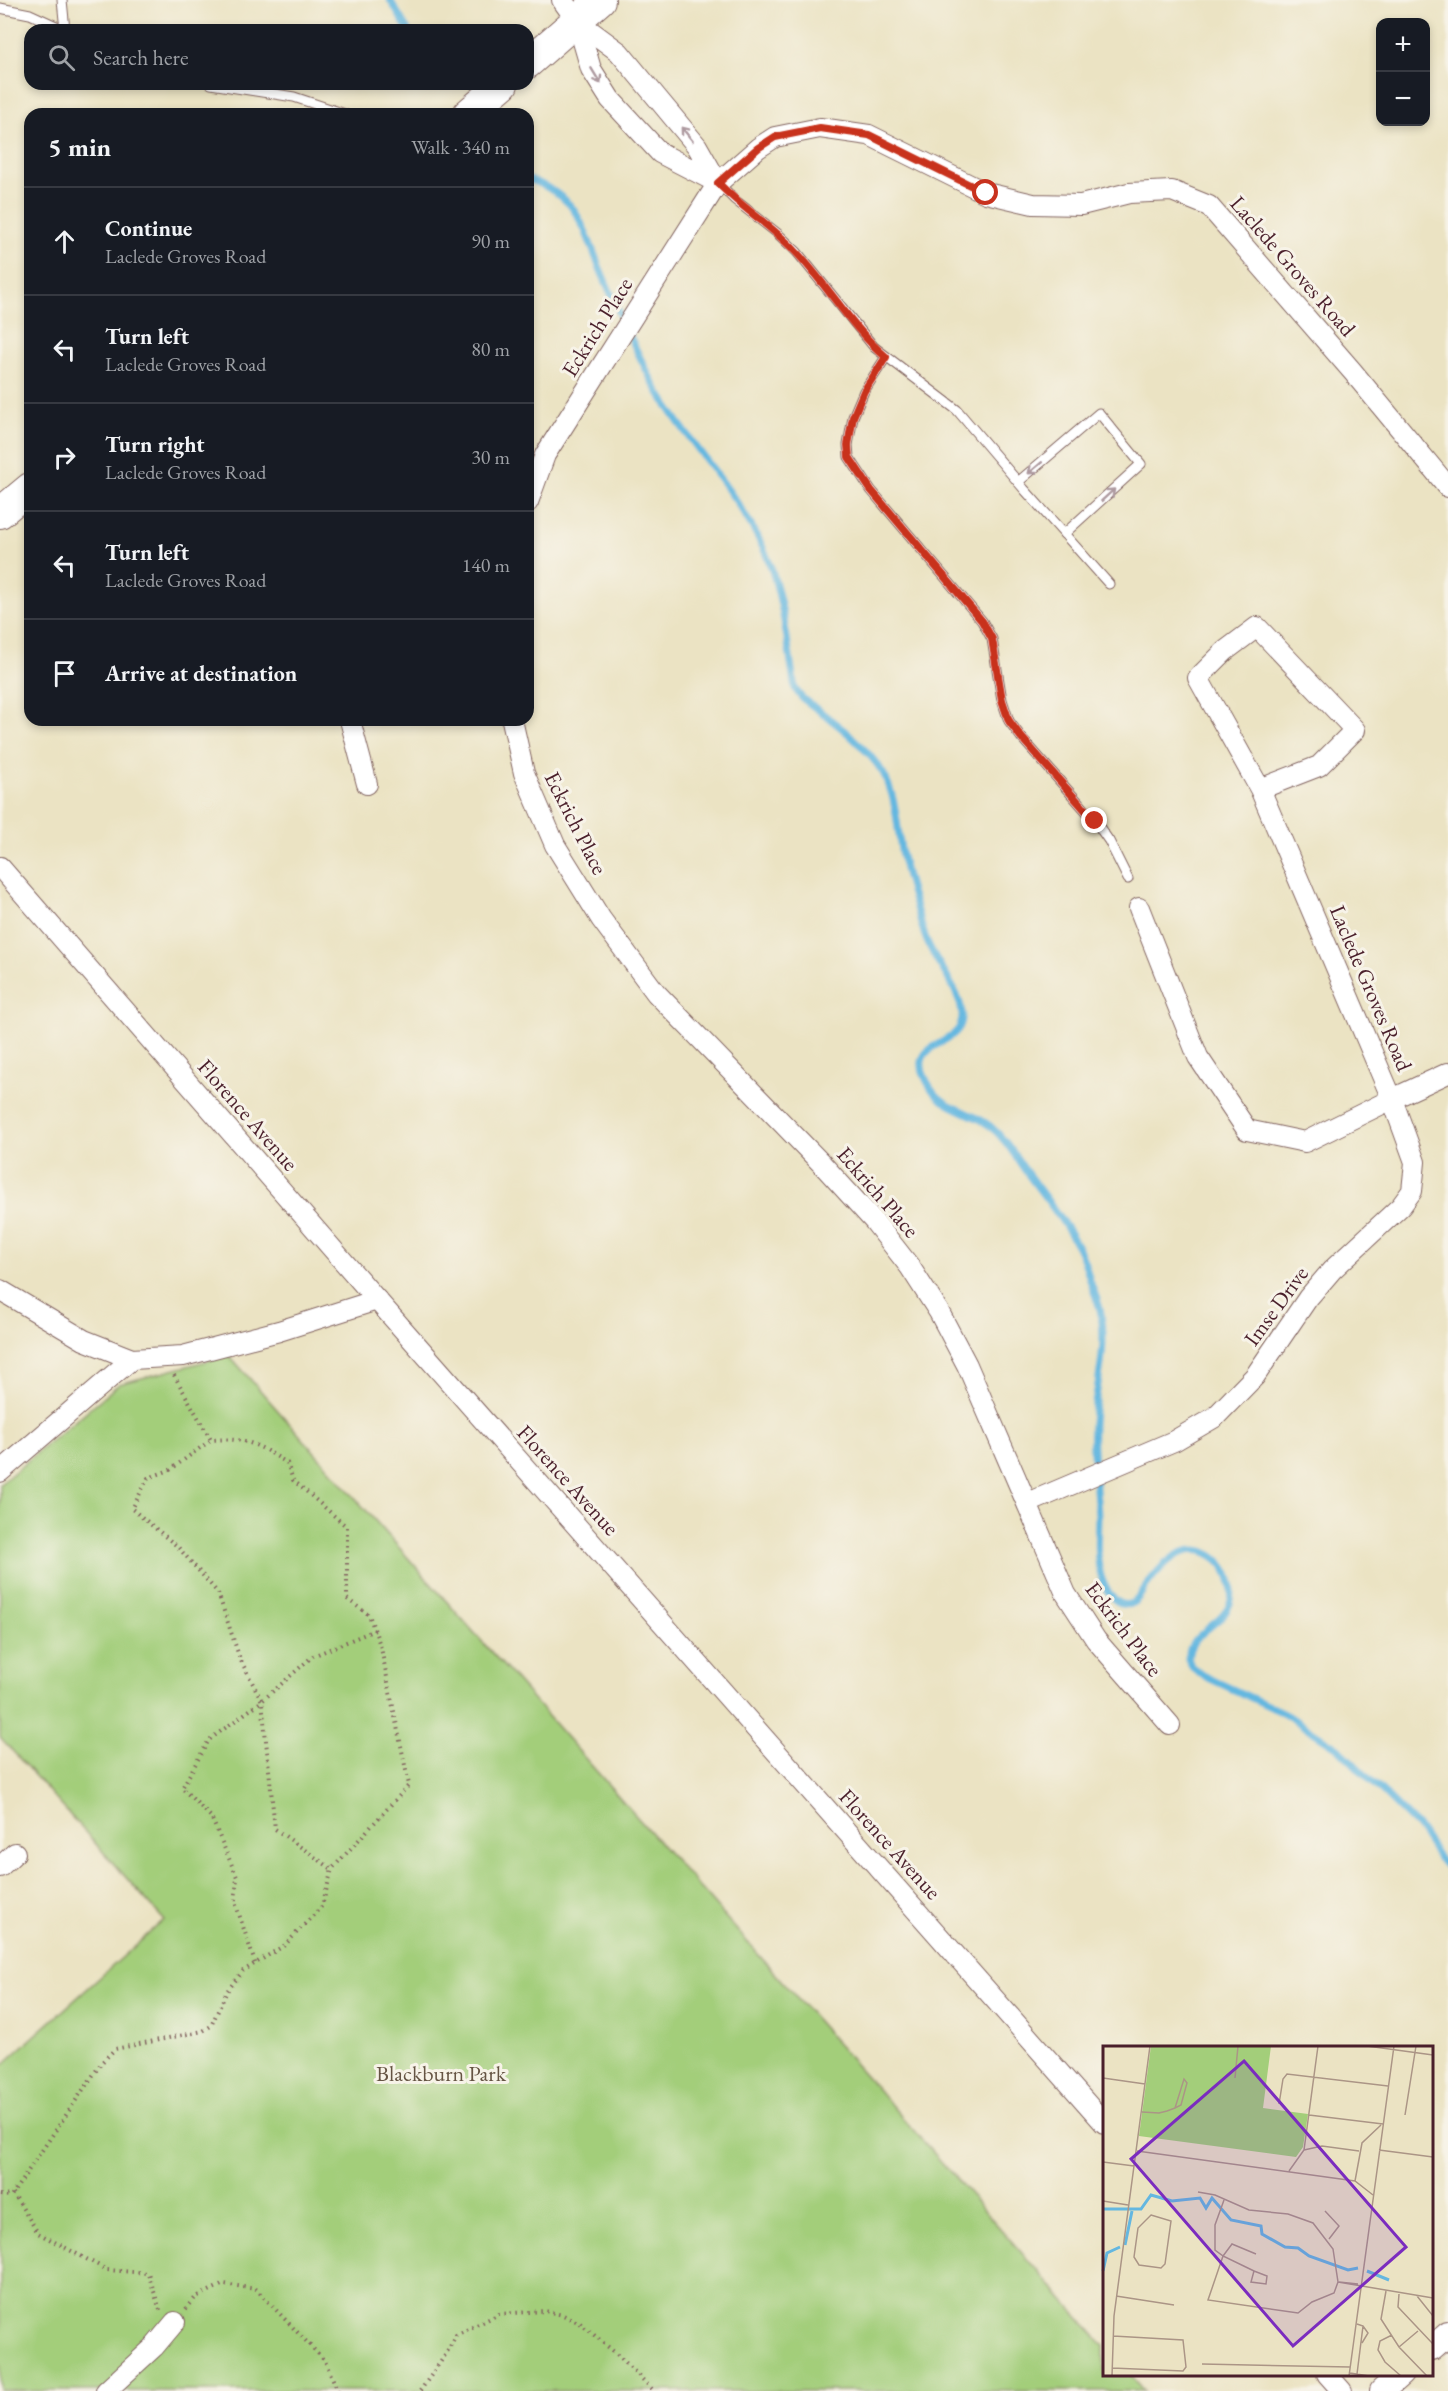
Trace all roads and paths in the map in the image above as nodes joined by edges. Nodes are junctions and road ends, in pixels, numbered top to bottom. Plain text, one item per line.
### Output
1 (62, 0) edge
2 (600, 0) edge
3 (0, 8) edge
4 (570, 10) edge
5 (52, 24) edge
6 (64, 24) edge
7 (534, 55) edge
8 (249, 90) edge
9 (496, 90) edge
10 (327, 108) edge
11 (475, 108) edge
12 (718, 183) junction
13 (886, 357) junction
14 (1018, 482) junction
15 (534, 485) edge
16 (1448, 487) edge
17 (24, 493) edge
18 (0, 513) edge
19 (1065, 534) junction
20 (1109, 584) dead end
21 (352, 726) edge
22 (513, 726) edge
23 (367, 784) dead end
24 (1260, 789) junction
25 (0, 867) edge
26 (1128, 879) dead end
27 (1139, 908) dead end
28 (1448, 1073) edge
29 (1392, 1099) junction
30 (0, 1290) edge
31 (377, 1300) junction
32 (166, 1358) junction
33 (132, 1359) junction
34 (211, 1440) junction
35 (0, 1472) edge
36 (1028, 1503) junction
37 (375, 1630) junction
38 (262, 1701) junction
39 (1170, 1725) dead end
40 (15, 1853) dead end
41 (0, 1866) edge
42 (332, 1869) junction
43 (255, 1963) junction
44 (1103, 2122) edge
45 (12, 2194) junction
46 (0, 2195) edge
47 (176, 2322) junction
48 (1448, 2334) edge
49 (1433, 2346) edge
50 (1329, 2376) edge
51 (1399, 2376) edge
52 (106, 2391) edge
53 (338, 2391) edge
54 (420, 2391) edge
55 (654, 2391) edge
56 (1342, 2391) edge
57 (1382, 2391) edge

1 - 6 lane
2 - 4 main road
3 - 5 lane
4 - 7 main road
12 -> 4 street
4 -> 12 street
8 - 10 lane
9 - 11 main road
12 - 13 lane
12 - 15 street, Eckrich Place
12 - 16 street, Laclede Groves Road
13 - 14 lane
13 - 26 lane
14 - 19 lane
19 -> 14 lane
17 - 18 main road
19 - 20 lane
21 - 23 street
22 - 36 street, Eckrich Place
24 - 24 street, Laclede Groves Road
24 - 29 street, Laclede Groves Road
25 - 31 street, Florence Avenue
27 - 29 street, Laclede Groves Road
28 - 29 street
29 - 36 street, Imse Drive
30 - 33 street
31 - 32 street
31 - 44 street, Florence Avenue
32 - 33 street
32 - 34 path
33 - 35 street
34 - 37 path
34 - 38 path
36 - 39 street, Eckrich Place
37 - 38 path
37 - 42 path
38 - 42 path
38 - 43 path
40 - 41 street
42 - 43 path
43 - 45 path
45 - 46 path
45 - 47 path
47 - 52 street
47 - 53 path
48 - 49 street
50 - 56 street
51 - 57 street
54 - 55 path

